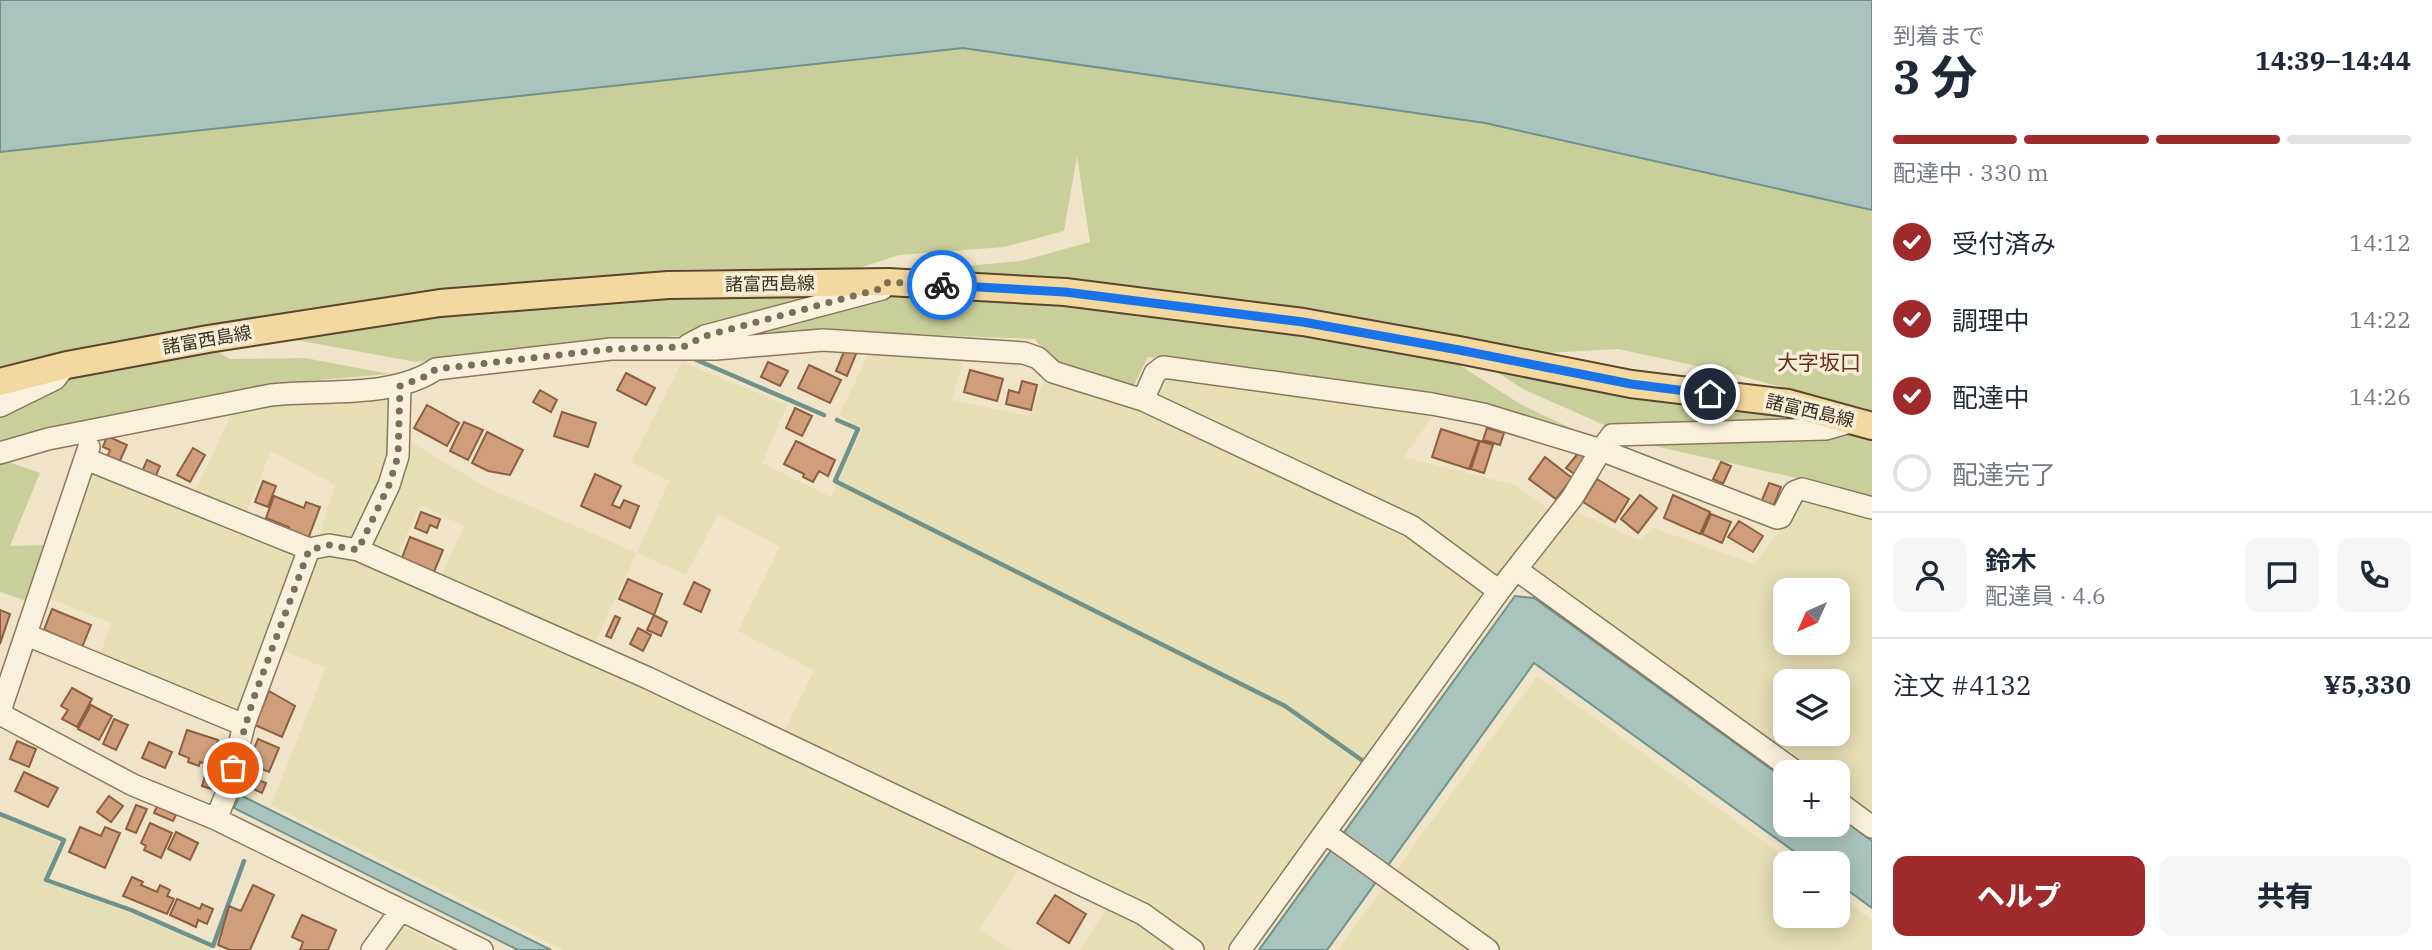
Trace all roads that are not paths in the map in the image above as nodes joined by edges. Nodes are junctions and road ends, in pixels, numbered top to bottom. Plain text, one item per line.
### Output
1 (888, 282) junction
2 (683, 347) junction
3 (66, 365) junction
4 (0, 382) edge
5 (400, 386) junction
6 (1143, 400) junction
7 (0, 406) edge
8 (1863, 423) edge
9 (93, 431) junction
10 (1601, 450) junction
11 (0, 453) edge
12 (86, 460) junction
13 (1872, 508) edge
14 (309, 550) junction
15 (358, 550) junction
16 (1517, 570) junction
17 (1499, 591) junction
18 (27, 635) junction
19 (0, 713) edge
20 (244, 725) junction
21 (1779, 760) edge
22 (1850, 811) edge
23 (216, 819) junction
24 (1872, 827) edge
25 (1329, 837) junction
26 (401, 910) junction
27 (372, 950) edge
28 (482, 950) edge
29 (1193, 950) edge
30 (1240, 950) edge
31 (1488, 950) edge

1 - 2 street
1 - 3 main road, 諸富西島線
1 - 8 main road, 諸富西島線
2 - 5 street
2 - 6 street
3 - 4 main road, 諸富西島線
3 - 7 street
5 - 9 street
5 - 15 street
6 - 10 street
6 - 17 street
8 - 10 street
9 - 11 street
9 - 12 street
10 - 13 street
10 - 16 street
12 - 14 street
12 - 18 street
14 - 15 street
14 - 20 street
15 - 29 street
16 - 17 street
16 - 21 street
17 - 25 street
18 - 19 street
18 - 20 street
19 - 23 street
20 - 23 street
22 - 24 street
23 - 26 street
25 - 30 street
25 - 31 street
26 - 27 street
26 - 28 street

